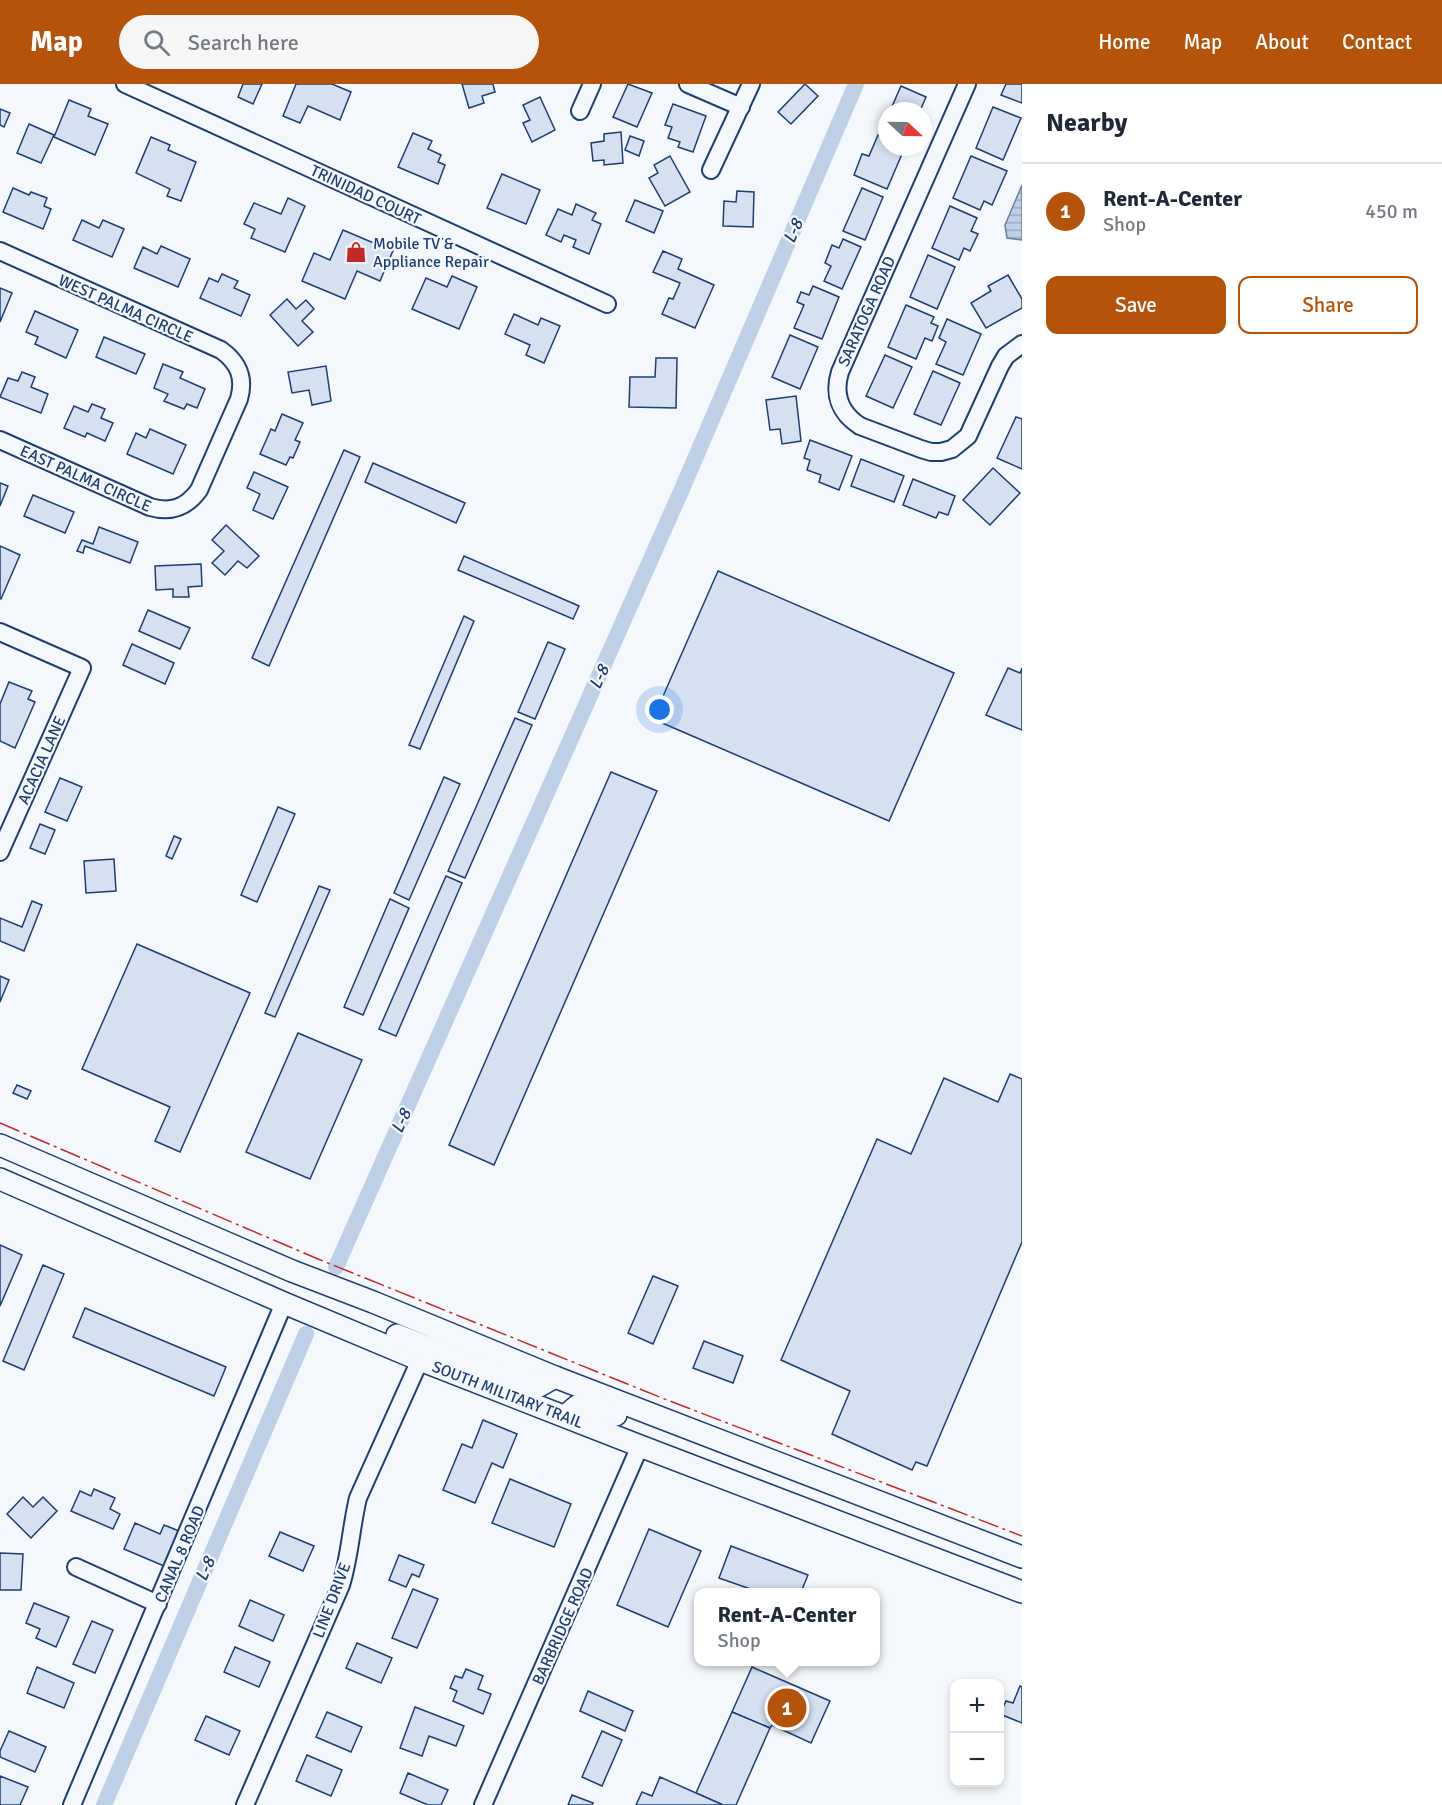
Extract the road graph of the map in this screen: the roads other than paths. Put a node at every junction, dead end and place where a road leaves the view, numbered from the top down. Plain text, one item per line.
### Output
1 (125, 84) edge
2 (592, 84) edge
3 (688, 84) edge
4 (751, 84) edge
5 (966, 84) edge
6 (741, 107) junction
7 (580, 111) dead end
8 (711, 170) dead end
9 (0, 251) edge
10 (607, 304) dead end
11 (1022, 344) edge
12 (0, 440) edge
13 (172, 510) joint
14 (0, 632) edge
15 (0, 852) edge
16 (0, 1145) edge
17 (0, 1161) edge
18 (0, 1179) edge
19 (98, 1188) junction
20 (284, 1303) junction
21 (364, 1336) junction
22 (420, 1360) junction
23 (555, 1377) junction
24 (565, 1416) junction
25 (640, 1446) junction
26 (781, 1464) junction
27 (1022, 1557) edge
28 (76, 1567) dead end
29 (1022, 1592) edge
30 (158, 1604) junction
31 (72, 1805) edge
32 (245, 1805) edge
33 (483, 1805) edge

1 - 10 street, TRINIDAD COURT
2 - 7 street
3 - 6 street
4 - 6 street
5 - 11 street, SARATOGA ROAD
6 - 8 street
9 - 13 street, WEST PALMA CIRCLE
12 - 13 street, EAST PALMA CIRCLE
14 - 15 street, ACACIA LANE
16 - 19 main road, SOUTH MILITARY TRAIL
17 - 19 main road
18 - 20 main road, SOUTH MILITARY TRAIL
19 - 23 main road, SOUTH MILITARY TRAIL
20 - 21 main road, SOUTH MILITARY TRAIL
20 - 30 street, CANAL 8 ROAD
21 - 22 main road, SOUTH MILITARY TRAIL
21 - 23 main road
22 - 24 main road, SOUTH MILITARY TRAIL
22 - 32 street, LINE DRIVE
23 - 26 main road, SOUTH MILITARY TRAIL
24 - 25 main road, SOUTH MILITARY TRAIL
24 - 26 main road
25 - 29 main road, SOUTH MILITARY TRAIL
25 - 33 street, BARBRIDGE ROAD
26 - 27 main road, SOUTH MILITARY TRAIL
28 - 30 street
30 - 31 street, CANAL 8 ROAD

